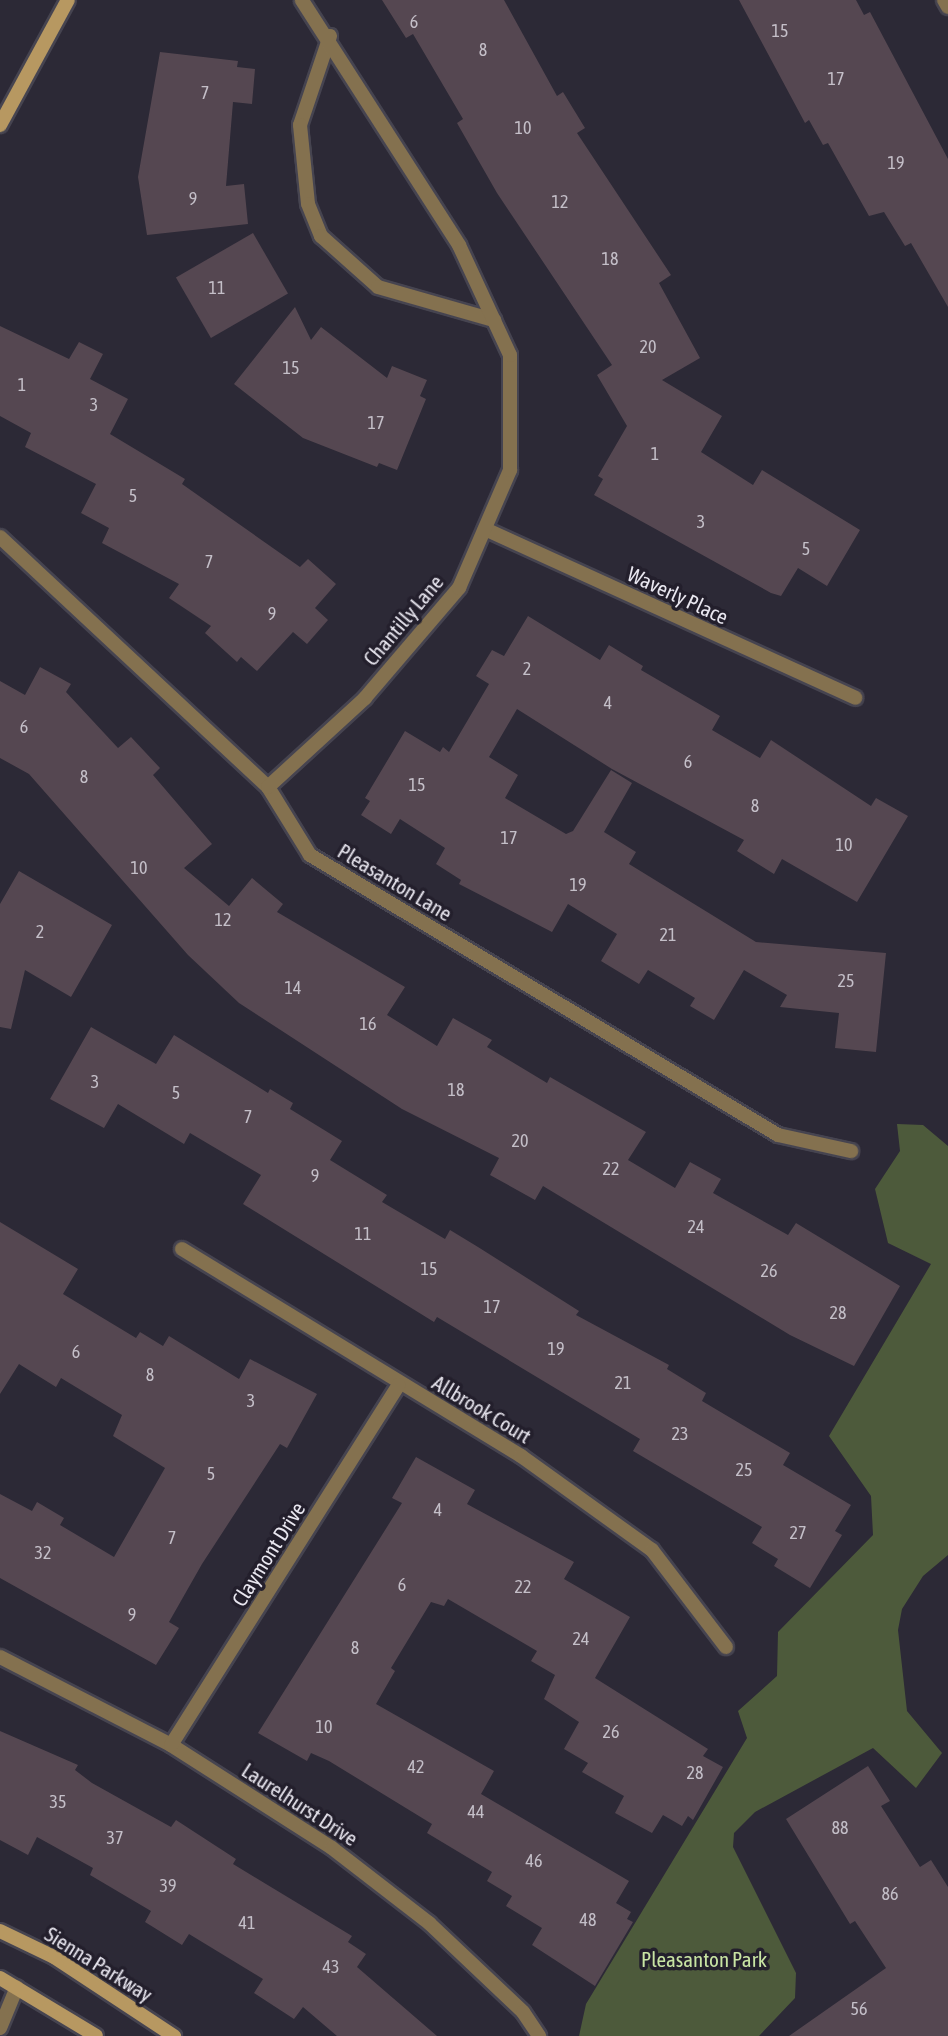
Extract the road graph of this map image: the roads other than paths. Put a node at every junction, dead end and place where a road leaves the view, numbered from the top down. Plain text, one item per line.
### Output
1 (68, 0) edge
2 (302, 0) edge
3 (944, 0) edge
4 (948, 7) edge
5 (330, 36) junction
6 (0, 125) edge
7 (494, 320) junction
8 (485, 529) junction
9 (0, 537) edge
10 (855, 698) dead end
11 (268, 787) junction
12 (851, 1152) dead end
13 (182, 1249) dead end
14 (399, 1385) junction
15 (726, 1647) dead end
16 (0, 1657) edge
17 (171, 1745) junction
18 (0, 1931) edge
19 (0, 1978) edge
20 (17, 1987) junction
21 (0, 2028) edge
22 (96, 2036) edge
23 (174, 2036) edge
24 (539, 2036) edge

1 - 6 main road
2 - 5 street, Chantilly Lane
3 - 4 street
5 - 7 street, Chantilly Lane
5 - 7 street
7 - 8 street, Chantilly Lane
8 - 10 street, Waverly Place
8 - 11 street, Chantilly Lane
9 - 11 street, Pleasanton Lane
11 - 12 street, Pleasanton Lane
13 - 14 street, Allbrook Court
14 - 15 street, Allbrook Court
14 - 17 street, Claymont Drive
16 - 17 street, Laurelhurst Drive
17 - 24 street, Laurelhurst Drive
18 - 23 main road, Sienna Parkway
19 - 20 main road
20 - 21 street
20 - 22 main road

